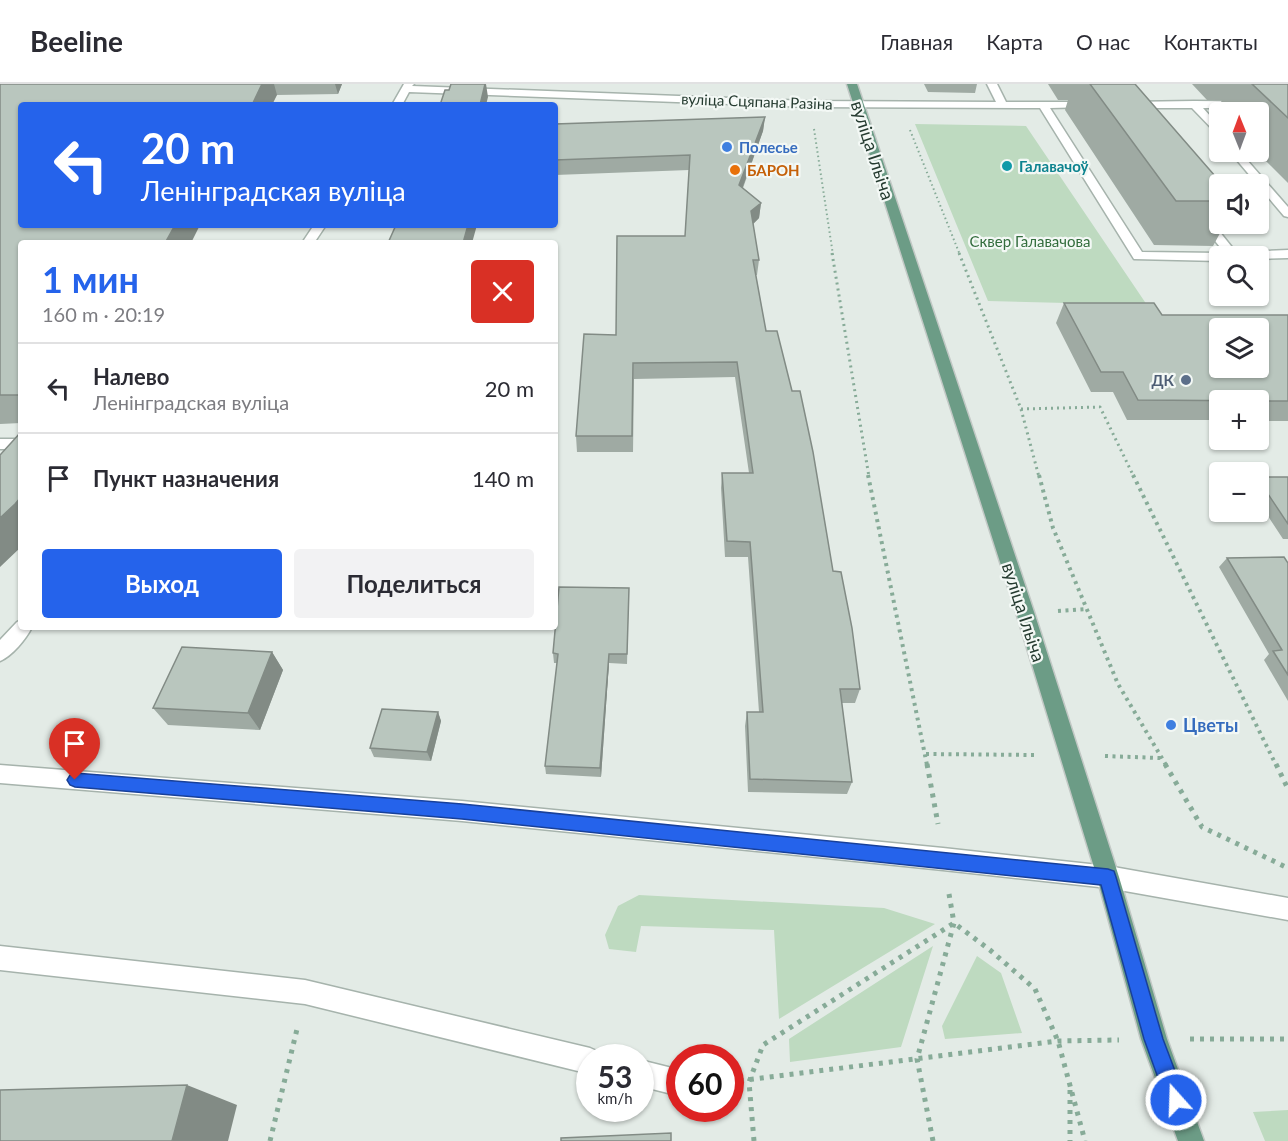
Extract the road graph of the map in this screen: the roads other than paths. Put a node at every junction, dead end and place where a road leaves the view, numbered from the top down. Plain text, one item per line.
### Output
1 (852, 84) edge
2 (992, 84) edge
3 (408, 87) edge
4 (399, 102) edge
5 (859, 104) junction
6 (1194, 104) junction
7 (1002, 105) junction
8 (1043, 105) junction
9 (1288, 105) edge
10 (1209, 121) edge
11 (1243, 162) edge
12 (1198, 212) edge
13 (1288, 214) edge
14 (1225, 246) edge
15 (1288, 254) edge
16 (1269, 255) edge
17 (1209, 257) edge
18 (0, 444) edge
19 (18, 444) edge
20 (20, 630) edge
21 (0, 652) edge
22 (2, 779) edge
23 (1108, 877) junction
24 (1288, 909) edge
25 (0, 958) edge
26 (576, 1058) edge
27 (1191, 1141) edge

1 - 5 main road, вуліца Ільіча
2 - 7 street
3 - 4 street
3 - 5 street, вуліца Сцяпана Разіна
5 - 7 street, вуліца Сцяпана Разіна
5 - 23 main road, вуліца Ільіча
6 - 8 street, вуліца Сцяпана Разіна
6 - 9 street, вуліца Сцяпана Разіна
6 - 10 street
7 - 8 street, вуліца Сцяпана Разіна
8 - 17 street
11 - 13 street
12 - 14 street
15 - 16 street
18 - 19 street
20 - 21 street
22 - 23 street
23 - 24 street
23 - 27 main road, вуліца Ільіча
25 - 26 street

